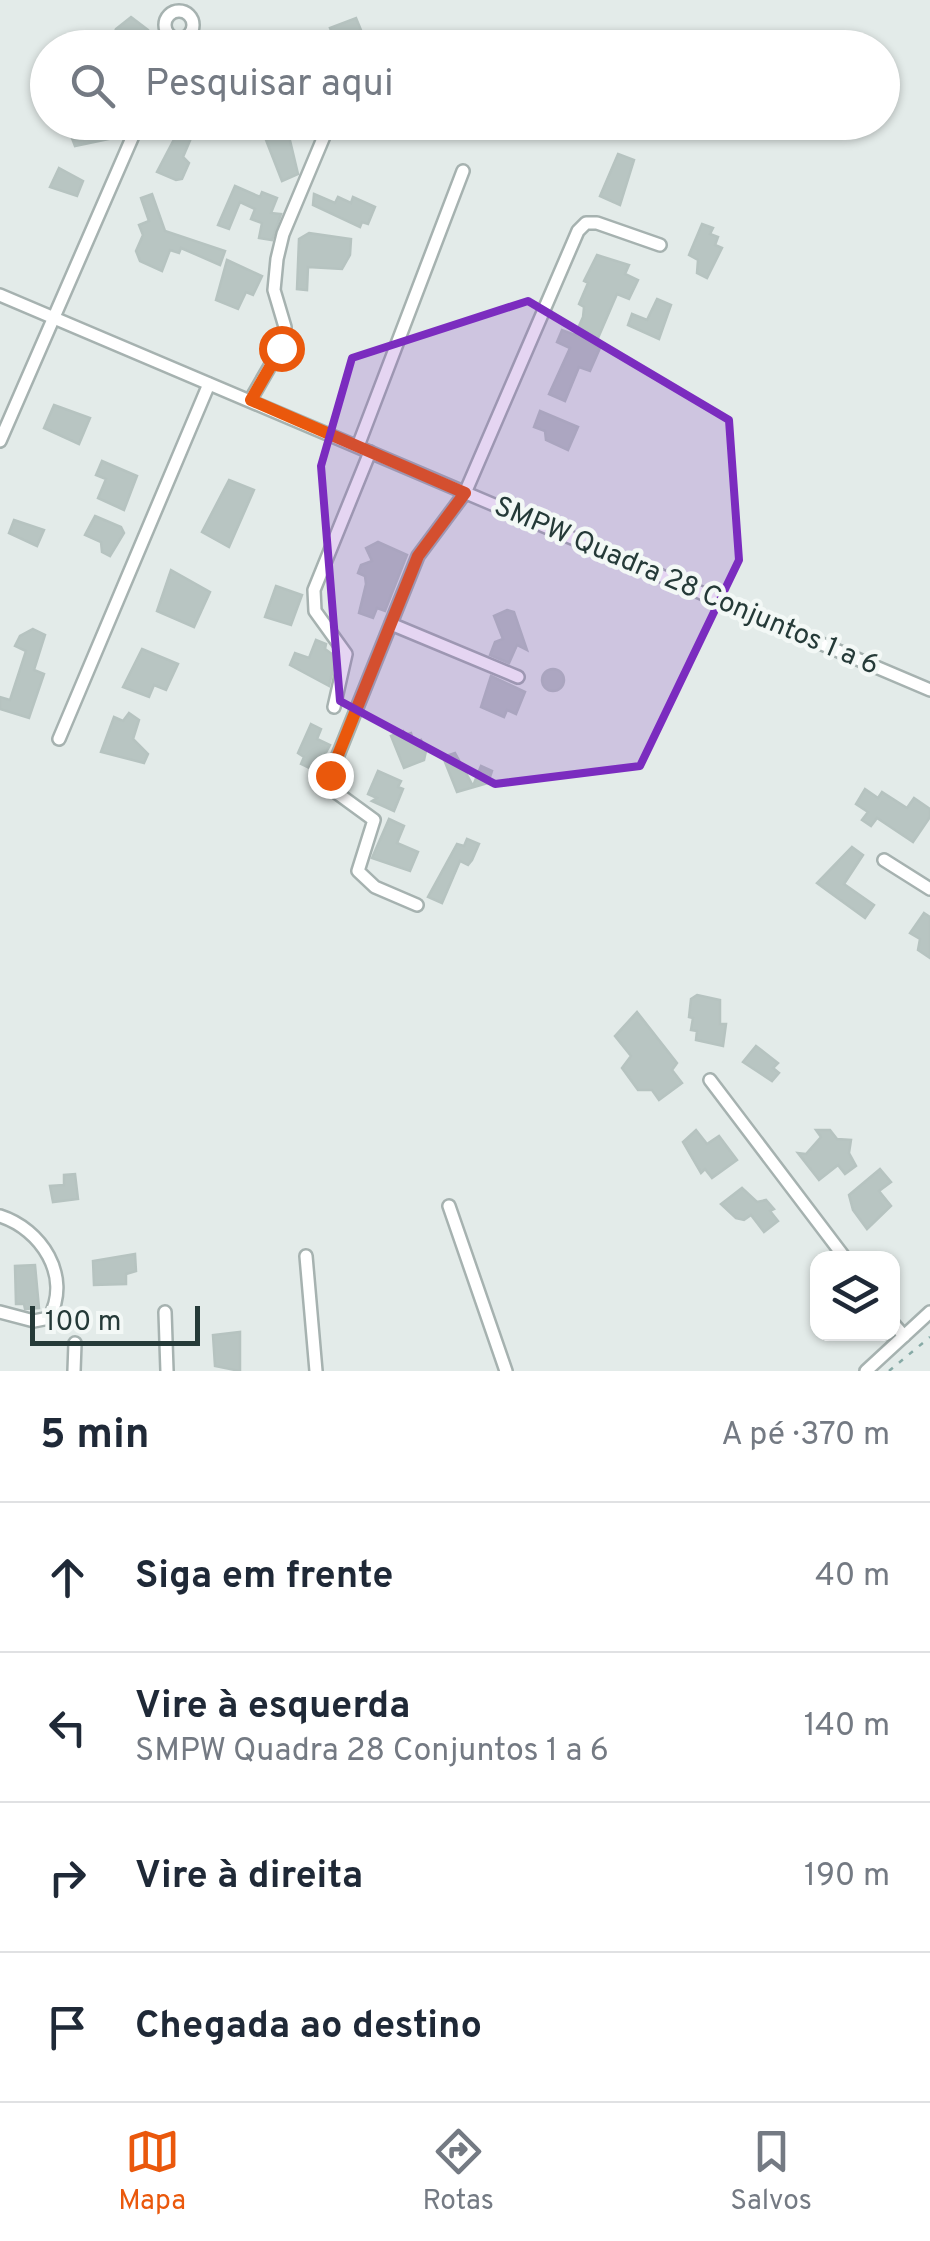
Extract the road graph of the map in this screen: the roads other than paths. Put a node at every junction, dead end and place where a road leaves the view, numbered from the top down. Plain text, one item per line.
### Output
1 (131, 140) edge
2 (322, 140) edge
3 (463, 171) dead end
4 (660, 245) dead end
5 (0, 295) edge
6 (53, 318) junction
7 (210, 384) junction
8 (251, 400) junction
9 (0, 442) edge
10 (358, 446) junction
11 (370, 452) junction
12 (465, 493) junction
13 (391, 624) junction
14 (518, 677) dead end
15 (930, 690) edge
16 (334, 707) dead end
17 (59, 740) dead end
18 (884, 860) dead end
19 (930, 889) edge
20 (418, 905) dead end
21 (710, 1080) dead end
22 (449, 1206) dead end
23 (0, 1216) edge
24 (840, 1251) edge
25 (306, 1256) dead end
26 (0, 1312) edge
27 (165, 1312) dead end
28 (930, 1312) edge
29 (900, 1331) edge
30 (904, 1336) junction
31 (76, 1343) dead end
32 (878, 1358) junction
33 (74, 1371) edge
34 (167, 1371) edge
35 (316, 1371) edge
36 (506, 1371) edge
37 (854, 1371) edge
38 (866, 1371) edge

1 - 6 street
2 - 8 street
3 - 10 street
4 - 12 street
5 - 6 street, SMPW Quadra 28 Conjuntos 1 a 6
6 - 7 street, SMPW Quadra 28 Conjuntos 1 a 6
6 - 9 street
7 - 8 street, SMPW Quadra 28 Conjuntos 1 a 6
7 - 17 street
8 - 10 street, SMPW Quadra 28 Conjuntos 1 a 6
10 - 11 street, SMPW Quadra 28 Conjuntos 1 a 6
11 - 12 street, SMPW Quadra 28 Conjuntos 1 a 6
11 - 16 street
12 - 13 street
12 - 15 street, SMPW Quadra 28 Conjuntos 1 a 6
13 - 14 street
13 - 20 street
18 - 19 street
21 - 24 street
22 - 36 street
23 - 26 street
25 - 35 street
27 - 34 street
28 - 30 street
29 - 30 street
30 - 32 street
31 - 33 street
32 - 37 street
32 - 38 street

